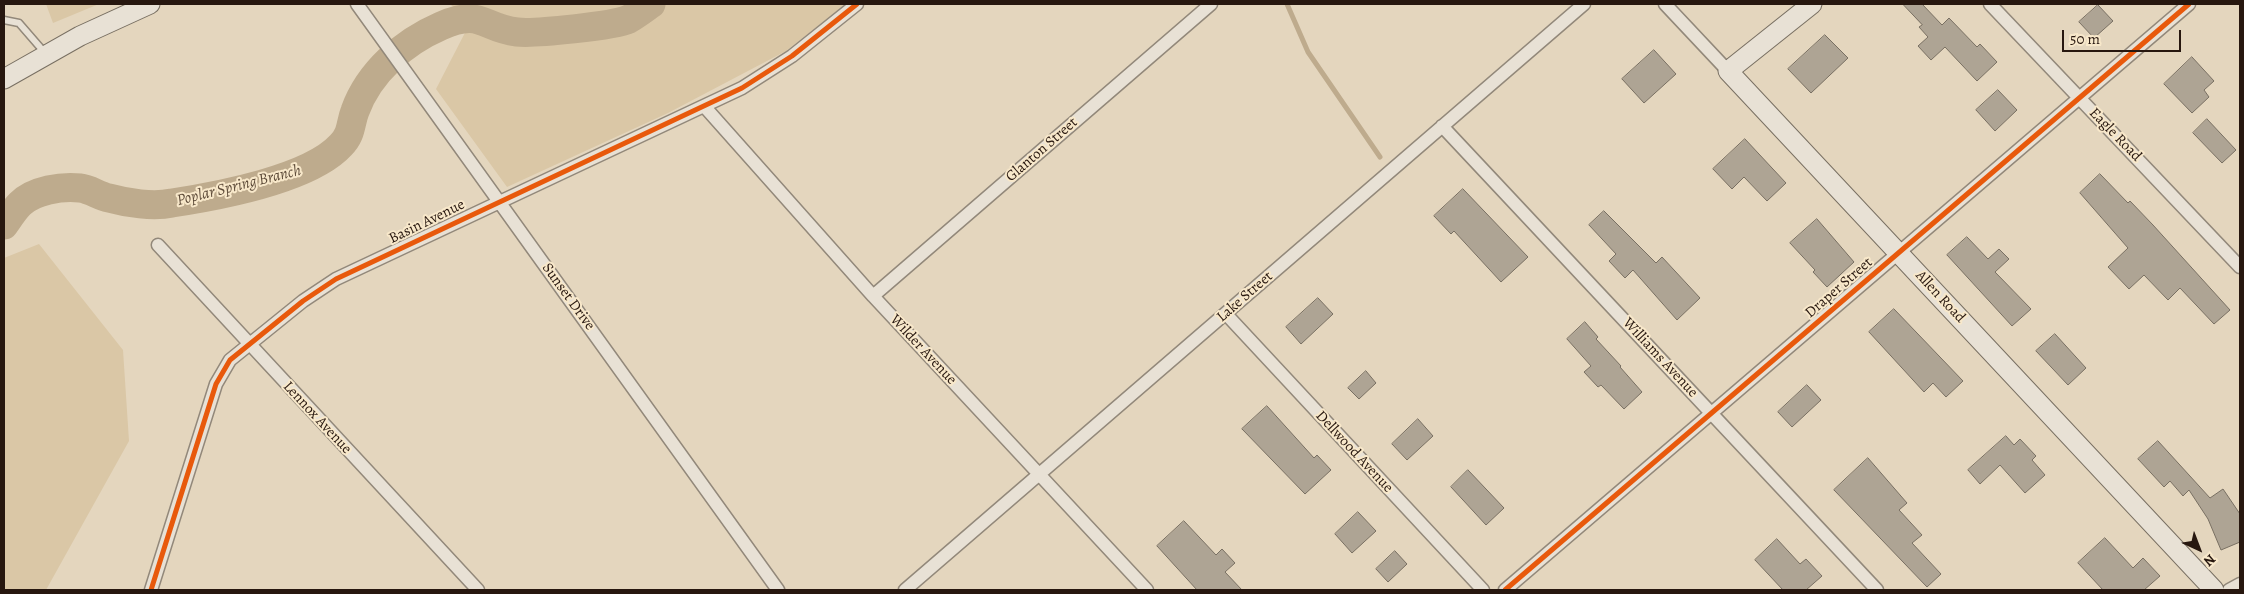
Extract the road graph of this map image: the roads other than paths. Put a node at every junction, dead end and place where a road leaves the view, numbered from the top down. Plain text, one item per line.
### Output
1 (150, 4) edge
2 (358, 4) edge
3 (857, 4) edge
4 (1211, 4) edge
5 (1584, 4) edge
6 (1666, 4) edge
7 (1812, 4) edge
8 (1990, 4) edge
9 (2189, 4) edge
10 (4, 20) edge
11 (46, 54) junction
12 (1728, 71) junction
13 (4, 79) edge
14 (2080, 98) junction
15 (704, 106) junction
16 (1442, 126) junction
17 (500, 201) junction
18 (158, 245) dead end
19 (1899, 253) junction
20 (2240, 266) edge
21 (873, 296) junction
22 (1226, 314) junction
23 (249, 344) junction
24 (1712, 413) junction
25 (1039, 475) junction
26 (2240, 584) edge
27 (152, 590) edge
28 (478, 590) edge
29 (778, 590) edge
30 (905, 590) edge
31 (1147, 590) edge
32 (1483, 590) edge
33 (1505, 590) edge
34 (1877, 590) edge
35 (2214, 590) edge
36 (2229, 590) edge

1 - 11 street
2 - 17 street, Sunset Drive
3 - 15 street, Basin Avenue
4 - 21 street, Glanton Street
5 - 16 street, Lake Street
6 - 12 street, Allen Road
7 - 12 street
8 - 14 street, Eagle Road
9 - 14 street, Draper Street
10 - 11 lane
11 - 13 street
12 - 19 street, Allen Road
14 - 19 street, Draper Street
14 - 20 street, Eagle Road
15 - 17 street, Basin Avenue
15 - 21 street, Wilder Avenue
16 - 22 street, Lake Street
16 - 24 street, Williams Avenue
17 - 23 street, Basin Avenue
17 - 29 street, Sunset Drive
18 - 23 street, Lennox Avenue
19 - 24 street, Draper Street
19 - 35 street, Allen Road
21 - 25 street, Wilder Avenue
22 - 25 street, Lake Street
22 - 32 street, Dellwood Avenue
23 - 27 street, Basin Avenue
23 - 28 street, Lennox Avenue
24 - 33 street, Draper Street
24 - 34 street, Williams Avenue
25 - 30 street, Lake Street
25 - 31 street, Wilder Avenue
26 - 36 street

